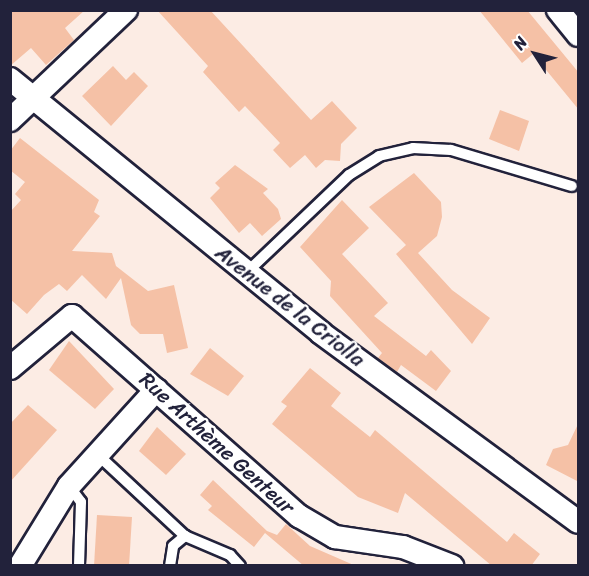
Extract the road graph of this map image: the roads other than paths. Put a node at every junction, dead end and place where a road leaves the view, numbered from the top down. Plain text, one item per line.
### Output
1 (126, 10) edge
2 (558, 10) edge
3 (579, 35) edge
4 (10, 79) edge
5 (32, 99) junction
6 (10, 120) edge
7 (572, 186) dead end
8 (246, 273) junction
9 (10, 368) edge
10 (156, 390) junction
11 (98, 455) junction
12 (69, 486) junction
13 (579, 522) edge
14 (185, 536) junction
15 (20, 566) edge
16 (79, 566) edge
17 (170, 566) edge
18 (240, 566) edge
19 (452, 566) edge

1 - 5 street
2 - 3 street
4 - 5 street, Avenue de la Criolla
5 - 6 street
5 - 8 street, Avenue de la Criolla
7 - 8 lane
8 - 13 street, Avenue de la Criolla
9 - 10 street, Rue Arthème Genteur
10 - 11 street
10 - 19 street, Rue Arthème Genteur
11 - 12 street
11 - 14 lane
12 - 15 street
12 - 16 lane
14 - 17 lane
14 - 18 lane

